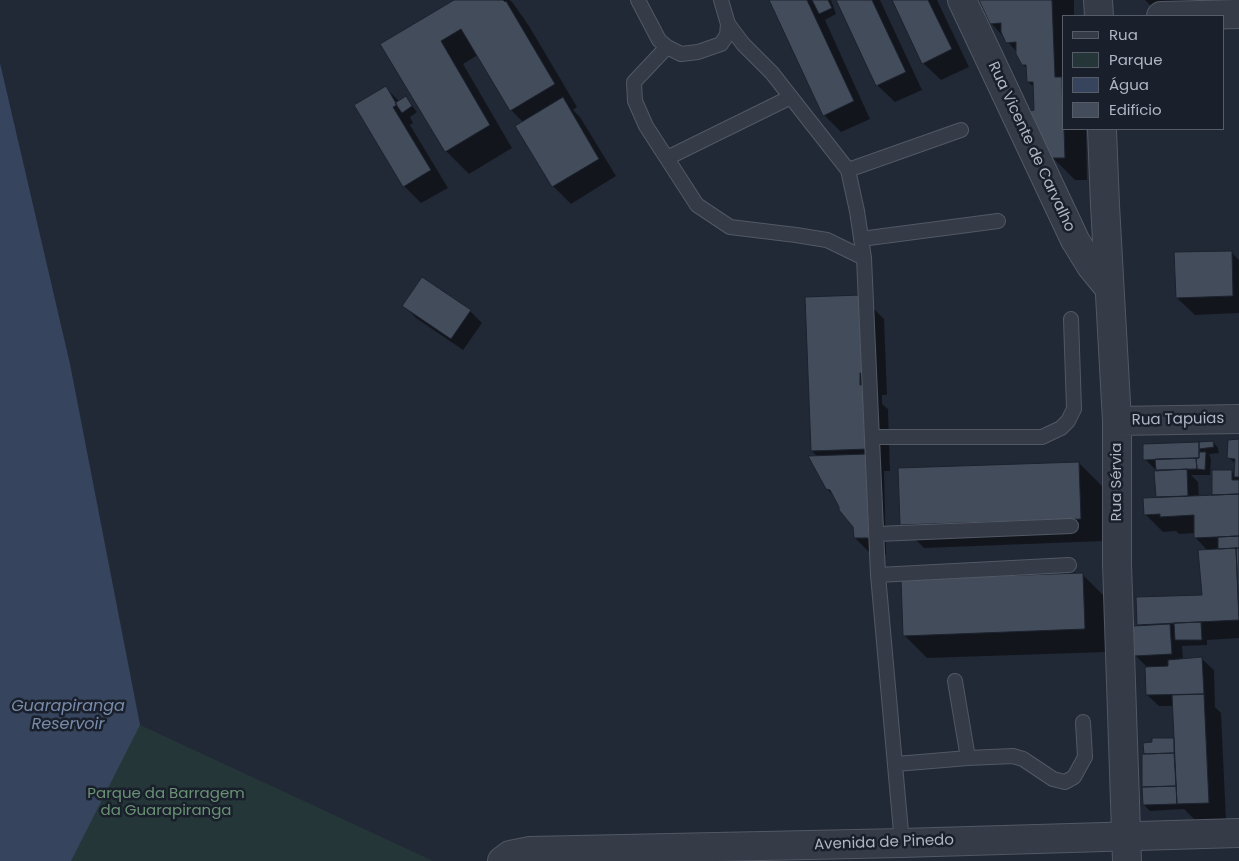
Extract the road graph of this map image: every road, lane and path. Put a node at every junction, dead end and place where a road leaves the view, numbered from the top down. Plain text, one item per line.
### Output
1 (638, 0) edge
2 (721, 0) edge
3 (962, 0) edge
4 (1098, 0) edge
5 (1239, 14) edge
6 (1099, 15) edge
7 (1200, 15) edge
8 (728, 24) junction
9 (667, 47) junction
10 (791, 97) junction
11 (961, 130) dead end
12 (1102, 130) edge
13 (666, 158) junction
14 (848, 170) junction
15 (998, 222) dead end
16 (861, 239) junction
17 (864, 258) junction
18 (1109, 288) junction
19 (1071, 319) dead end
20 (1239, 418) edge
21 (1117, 421) junction
22 (873, 437) junction
23 (1071, 526) dead end
24 (877, 534) junction
25 (1068, 565) dead end
26 (878, 575) junction
27 (955, 682) dead end
28 (1082, 722) dead end
29 (968, 758) junction
30 (896, 764) junction
31 (1239, 833) edge
32 (902, 843) junction
33 (1127, 848) edge
34 (502, 861) edge

1 - 9 lane
2 - 8 lane
3 - 18 street, Rua Vicente de Carvalho
4 - 6 street
5 - 7 street
8 - 9 lane
8 - 10 lane
9 - 13 lane
10 - 13 lane
10 - 14 lane
11 - 14 lane
12 - 18 street, Rua Sérvia
13 - 17 lane
14 - 16 lane
15 - 16 lane
16 - 17 lane
17 - 22 lane
18 - 21 street, Rua Sérvia
19 - 22 lane
20 - 21 street, Rua Tapuias
21 - 33 street, Rua Sérvia
22 - 24 lane
23 - 24 lane
24 - 26 lane
25 - 26 lane
26 - 30 lane
27 - 29 lane
28 - 29 lane
29 - 30 lane
30 - 32 lane
31 - 33 street, Avenida de Pinedo
32 - 33 street, Avenida de Pinedo
32 - 34 street, Avenida de Pinedo

